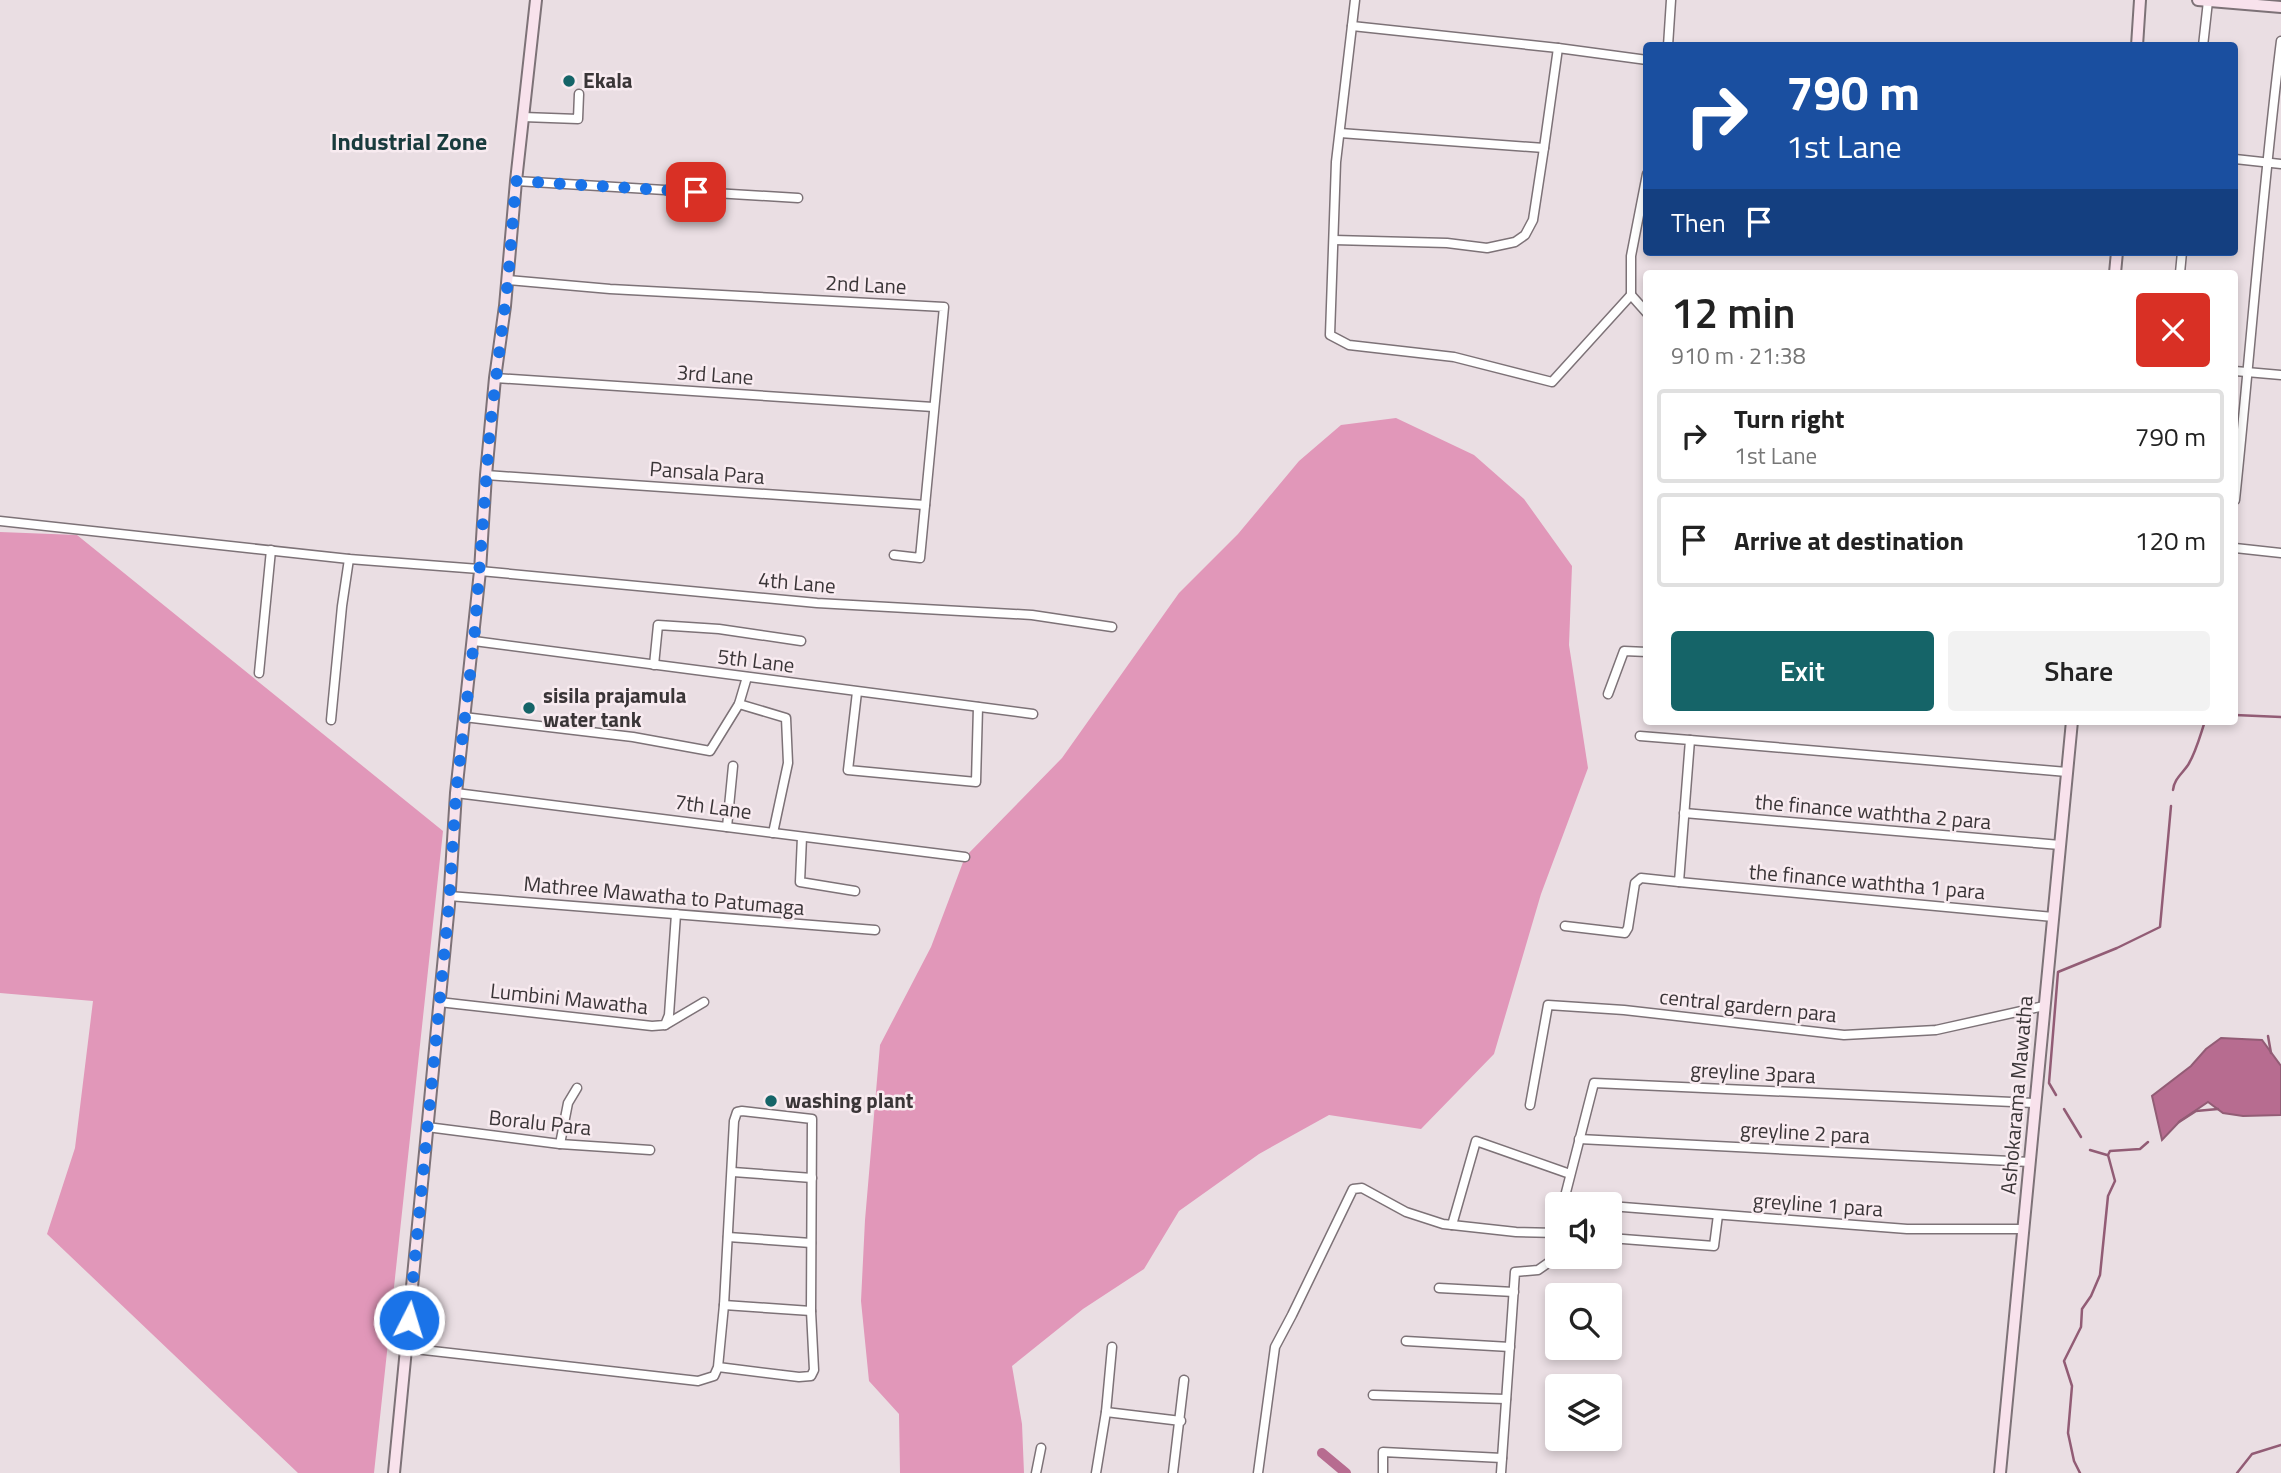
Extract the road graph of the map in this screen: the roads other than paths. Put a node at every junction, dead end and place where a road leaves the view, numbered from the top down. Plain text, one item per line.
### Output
1 (536, 0) edge
2 (1355, 0) edge
3 (1671, 0) edge
4 (2140, 0) edge
5 (2198, 0) edge
6 (2208, 1) edge
7 (2281, 7) edge
8 (1352, 26) junction
9 (2281, 41) edge
10 (1668, 42) edge
11 (2137, 42) edge
12 (2203, 42) edge
13 (1558, 48) junction
14 (1643, 59) edge
15 (579, 94) dead end
16 (523, 117) junction
17 (1340, 133) junction
18 (1544, 148) junction
19 (2238, 159) edge
20 (2266, 162) junction
21 (2281, 164) edge
22 (516, 181) junction
23 (1643, 196) edge
24 (798, 198) dead end
25 (1334, 240) junction
26 (508, 280) junction
27 (1631, 295) junction
28 (1643, 308) edge
29 (2238, 371) edge
30 (2249, 372) junction
31 (2281, 375) edge
32 (495, 377) junction
33 (933, 407) junction
34 (2238, 473) edge
35 (486, 475) junction
36 (925, 505) junction
37 (0, 521) edge
38 (2238, 548) edge
39 (271, 550) junction
40 (2281, 553) edge
41 (894, 555) dead end
42 (349, 559) junction
43 (480, 570) junction
44 (1112, 626) dead end
45 (474, 641) junction
46 (801, 642) dead end
47 (1643, 652) edge
48 (654, 665) junction
49 (259, 673) dead end
50 (747, 677) junction
51 (857, 692) junction
52 (1608, 694) dead end
53 (739, 704) junction
54 (978, 707) junction
55 (1033, 714) dead end
56 (464, 717) junction
57 (331, 720) dead end
58 (2071, 725) edge
59 (1640, 736) dead end
60 (1690, 740) junction
61 (733, 766) dead end
62 (2067, 772) junction
63 (456, 793) junction
64 (1684, 813) junction
65 (727, 827) junction
66 (773, 833) junction
67 (802, 837) junction
68 (2060, 845) junction
69 (965, 857) dead end
70 (1679, 882) junction
71 (855, 891) dead end
72 (449, 896) junction
73 (676, 915) junction
74 (2053, 918) junction
75 (1565, 926) dead end
76 (875, 930) dead end
77 (439, 1002) junction
78 (704, 1002) dead end
79 (2044, 1006) junction
80 (665, 1025) junction
81 (577, 1088) dead end
82 (2036, 1103) junction
83 (1530, 1105) dead end
84 (427, 1127) junction
85 (1579, 1139) junction
86 (560, 1144) junction
87 (650, 1150) dead end
88 (2030, 1162) junction
89 (733, 1171) junction
90 (1570, 1174) junction
91 (812, 1178) junction
92 (1566, 1192) edge
93 (1622, 1207) edge
94 (1718, 1215) junction
95 (1452, 1225) junction
96 (2024, 1229) junction
97 (1545, 1233) edge
98 (728, 1237) junction
99 (1622, 1239) edge
100 (811, 1243) junction
101 (1545, 1264) edge
102 (1439, 1288) dead end
103 (1514, 1292) junction
104 (724, 1305) junction
105 (811, 1311) junction
106 (1406, 1341) dead end
107 (1112, 1347) dead end
108 (1510, 1347) junction
109 (406, 1348) junction
110 (718, 1367) junction
111 (1184, 1380) dead end
112 (1373, 1395) dead end
113 (1506, 1399) junction
114 (1105, 1412) junction
115 (1181, 1421) junction
116 (1041, 1448) dead end
117 (1502, 1458) junction
118 (394, 1473) edge
119 (1036, 1473) edge
120 (1096, 1473) edge
121 (1173, 1473) edge
122 (1258, 1473) edge
123 (1382, 1473) edge
124 (1501, 1473) edge
125 (2000, 1473) edge

1 - 16 street
2 - 8 street
3 - 10 street
4 - 11 street
5 - 6 street
6 - 7 street
6 - 12 street
8 - 13 street
8 - 17 street
9 - 20 street
13 - 14 street
13 - 18 street
15 - 16 street
16 - 22 street
17 - 18 street
17 - 25 street
18 - 25 street
19 - 20 street
20 - 21 street
20 - 30 street
22 - 24 street
22 - 26 street
23 - 27 street
25 - 27 street
26 - 32 street
26 - 33 street, 2nd Lane
27 - 28 street
29 - 30 street
30 - 31 street
30 - 34 street
32 - 33 street, 3rd Lane
32 - 35 street
33 - 36 street, 2nd Lane
35 - 36 street, Pansala Para
35 - 43 street
36 - 41 street, 2nd Lane
37 - 39 street, 4th Lane
38 - 40 street
39 - 42 street, 4th Lane
39 - 49 street
42 - 43 street, 4th Lane
42 - 57 street
43 - 44 street, 4th Lane
43 - 45 street
45 - 48 street, 5th Lane
45 - 56 street
46 - 48 street
47 - 52 street
48 - 50 street, 5th Lane
50 - 51 street, 5th Lane
50 - 53 street
51 - 54 street, 5th Lane
51 - 54 street
53 - 56 street
53 - 66 street
54 - 55 street, 5th Lane
56 - 63 street
58 - 62 street, Ashokarama Mawatha
59 - 60 street
60 - 62 street
60 - 64 street
61 - 65 street
62 - 68 street, Ashokarama Mawatha
63 - 65 street, 7th Lane
63 - 72 street
64 - 68 street, the finance waththa 2 para
64 - 70 street
65 - 66 street, 7th Lane
66 - 67 street, 7th Lane
67 - 69 street, 7th Lane
67 - 71 street
68 - 74 street, Ashokarama Mawatha
70 - 74 street, the finance waththa 1 para
70 - 75 street, the finance waththa 1 para
72 - 73 street, Mathree Mawatha to Patumaga
72 - 77 street
73 - 76 street, Mathree Mawatha to Patumaga
73 - 80 street, Lumbini Mawatha
74 - 79 street, Ashokarama Mawatha
77 - 80 street, Lumbini Mawatha
77 - 84 street
78 - 80 street
79 - 82 street, Ashokarama Mawatha
79 - 83 street, central gardern para
81 - 86 street
82 - 85 street, greyline 3para
82 - 88 street, Ashokarama Mawatha
84 - 86 street, Boralu Para
84 - 109 street
85 - 88 street, greyline 2 para
85 - 90 street, greyline 3para
86 - 87 street, Boralu Para
88 - 96 street, Ashokarama Mawatha
89 - 91 street
89 - 91 street
89 - 98 street
90 - 92 street, greyline 3para
90 - 95 street
91 - 100 street
93 - 94 street, greyline 1 para
94 - 96 street, greyline 1 para
94 - 99 street
95 - 97 street
95 - 122 street
96 - 125 street, Ashokarama Mawatha
98 - 100 street
98 - 104 street
100 - 105 street
101 - 103 street
102 - 103 street
103 - 108 street
104 - 105 street
104 - 110 street
105 - 110 street
106 - 108 street
107 - 114 street
108 - 113 street
109 - 110 street
109 - 118 street
111 - 115 street
112 - 113 street
113 - 117 street
114 - 115 street
114 - 120 street
115 - 121 street
116 - 119 street
117 - 123 street
117 - 124 street

